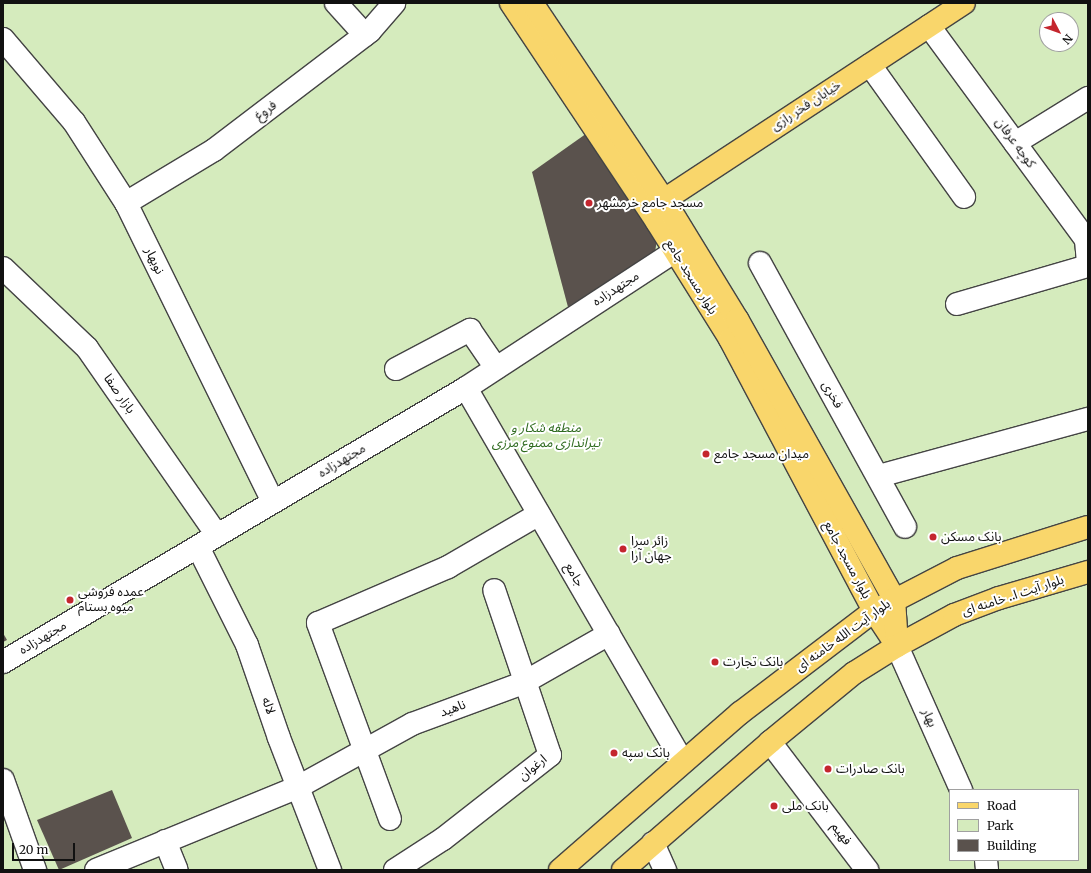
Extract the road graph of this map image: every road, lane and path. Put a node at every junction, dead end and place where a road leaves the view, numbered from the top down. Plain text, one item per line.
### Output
1 (336, 3) edge
2 (394, 3) edge
3 (511, 3) edge
4 (532, 3) edge
5 (964, 3) edge
6 (929, 26) junction
7 (365, 35) junction
8 (3, 39) edge
9 (870, 65) junction
10 (1088, 98) edge
11 (1015, 143) junction
12 (964, 197) dead end
13 (126, 203) junction
14 (657, 205) junction
15 (1087, 239) edge
16 (675, 251) junction
17 (760, 263) dead end
18 (1088, 265) edge
19 (3, 268) edge
20 (957, 304) dead end
21 (496, 368) junction
22 (396, 369) dead end
23 (466, 388) junction
24 (1088, 419) edge
25 (879, 476) junction
26 (273, 502) junction
27 (539, 514) junction
28 (905, 527) dead end
29 (1088, 527) edge
30 (217, 535) junction
31 (198, 547) junction
32 (1088, 572) edge
33 (494, 590) dead end
34 (894, 599) junction
35 (874, 611) junction
36 (609, 634) junction
37 (897, 646) junction
38 (3, 662) edge
39 (526, 681) junction
40 (770, 742) junction
41 (366, 749) junction
42 (683, 762) junction
43 (3, 780) edge
44 (298, 787) junction
45 (961, 789) edge
46 (390, 819) dead end
47 (10, 825) edge
48 (165, 841) junction
49 (653, 843) junction
50 (579, 852) junction
51 (35, 870) edge
52 (96, 870) edge
53 (177, 870) edge
54 (330, 870) edge
55 (395, 870) edge
56 (552, 870) edge
57 (560, 870) edge
58 (623, 870) edge
59 (665, 870) edge
60 (867, 870) edge

1 - 7 street
2 - 7 street, فروغ
3 - 14 main road, بلوار مسجد جامع
4 - 14 main road, بلوار مسجد جامع
5 - 6 main road, خیابان فخر رازی
6 - 9 main road, خیابان فخر رازی
6 - 11 street, کوچه عرفان
7 - 13 street, فروغ
8 - 13 street, نوبهار
9 - 12 street
9 - 14 main road, خیابان فخر رازی
10 - 11 street
11 - 15 street, کوچه عرفان
13 - 26 street, نوبهار
14 - 16 main road, بلوار مسجد جامع
14 - 34 main road, بلوار مسجد جامع
15 - 18 street, کوچه عرفان
16 - 21 street, مجتهدزاده
16 - 35 main road, بلوار مسجد جامع
17 - 25 street, فخری
18 - 20 street
19 - 30 street, بازار صفا
21 - 22 street
21 - 23 street, مجتهدزاده
23 - 26 street, مجتهدزاده
23 - 27 street, جامع
24 - 25 street
25 - 28 street, فخری
26 - 30 street, مجتهدزاده
27 - 36 street, جامع
27 - 41 street
29 - 34 main road, بلوار آیت الله خامنه ای
30 - 31 street, مجتهدزاده
31 - 38 street, مجتهدزاده
31 - 44 street, لاله
32 - 37 main road, بلوار آیت ا.. خامنه ای
33 - 39 street, ارغوان
34 - 35 main road, بلوار آیت الله خامنه ای
34 - 37 main road, بلوار مسجد جامع
35 - 37 main road, بلوار مسجد جامع
35 - 42 main road, بلوار آیت الله خامنه ای
36 - 39 street, ناهید
36 - 42 street, جامع
37 - 40 main road
37 - 45 street, بهار
39 - 41 street, ناهید
39 - 55 street, ارغوان
40 - 49 main road
40 - 60 street, فهیم
41 - 44 street, ناهید
41 - 46 street
42 - 50 main road, بلوار آیت الله خامنه ای
43 - 47 street
44 - 48 street, ناهید
44 - 54 street, لاله
47 - 51 street
48 - 52 street, ناهید
48 - 53 street
49 - 58 main road
49 - 59 street
50 - 56 street
50 - 57 main road, بلوار آیت الله خامنه ای

